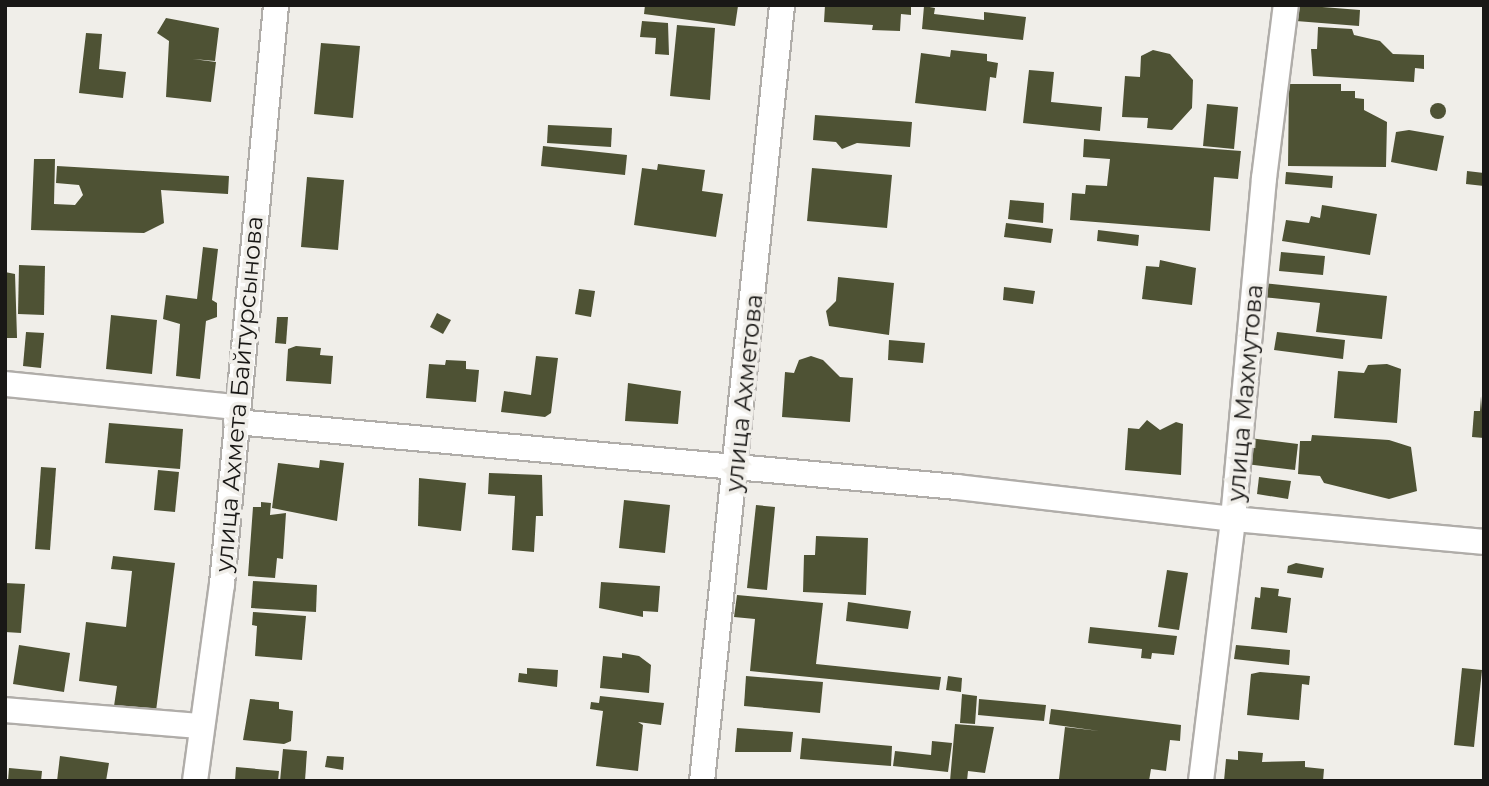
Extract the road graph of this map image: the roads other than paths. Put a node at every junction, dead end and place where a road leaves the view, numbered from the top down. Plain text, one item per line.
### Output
1 (276, 5) edge
2 (782, 5) edge
3 (1286, 5) edge
4 (5, 384) edge
5 (236, 414) junction
6 (736, 468) junction
7 (1233, 519) junction
8 (1484, 542) edge
9 (5, 709) edge
10 (199, 726) junction
11 (195, 781) edge
12 (702, 781) edge
13 (1201, 781) edge

1 - 5 street, улица Ахмета Байтурсынова
2 - 6 street, улица Ахметова
3 - 7 street, улица Махмутова
4 - 5 street
5 - 6 street
5 - 10 street, улица Ахмета Байтурсынова
6 - 7 street
6 - 12 street, улица Ахметова
7 - 8 street
7 - 13 street, улица Махмутова
9 - 10 street
10 - 11 street, улица Ахмета Байтурсынова

